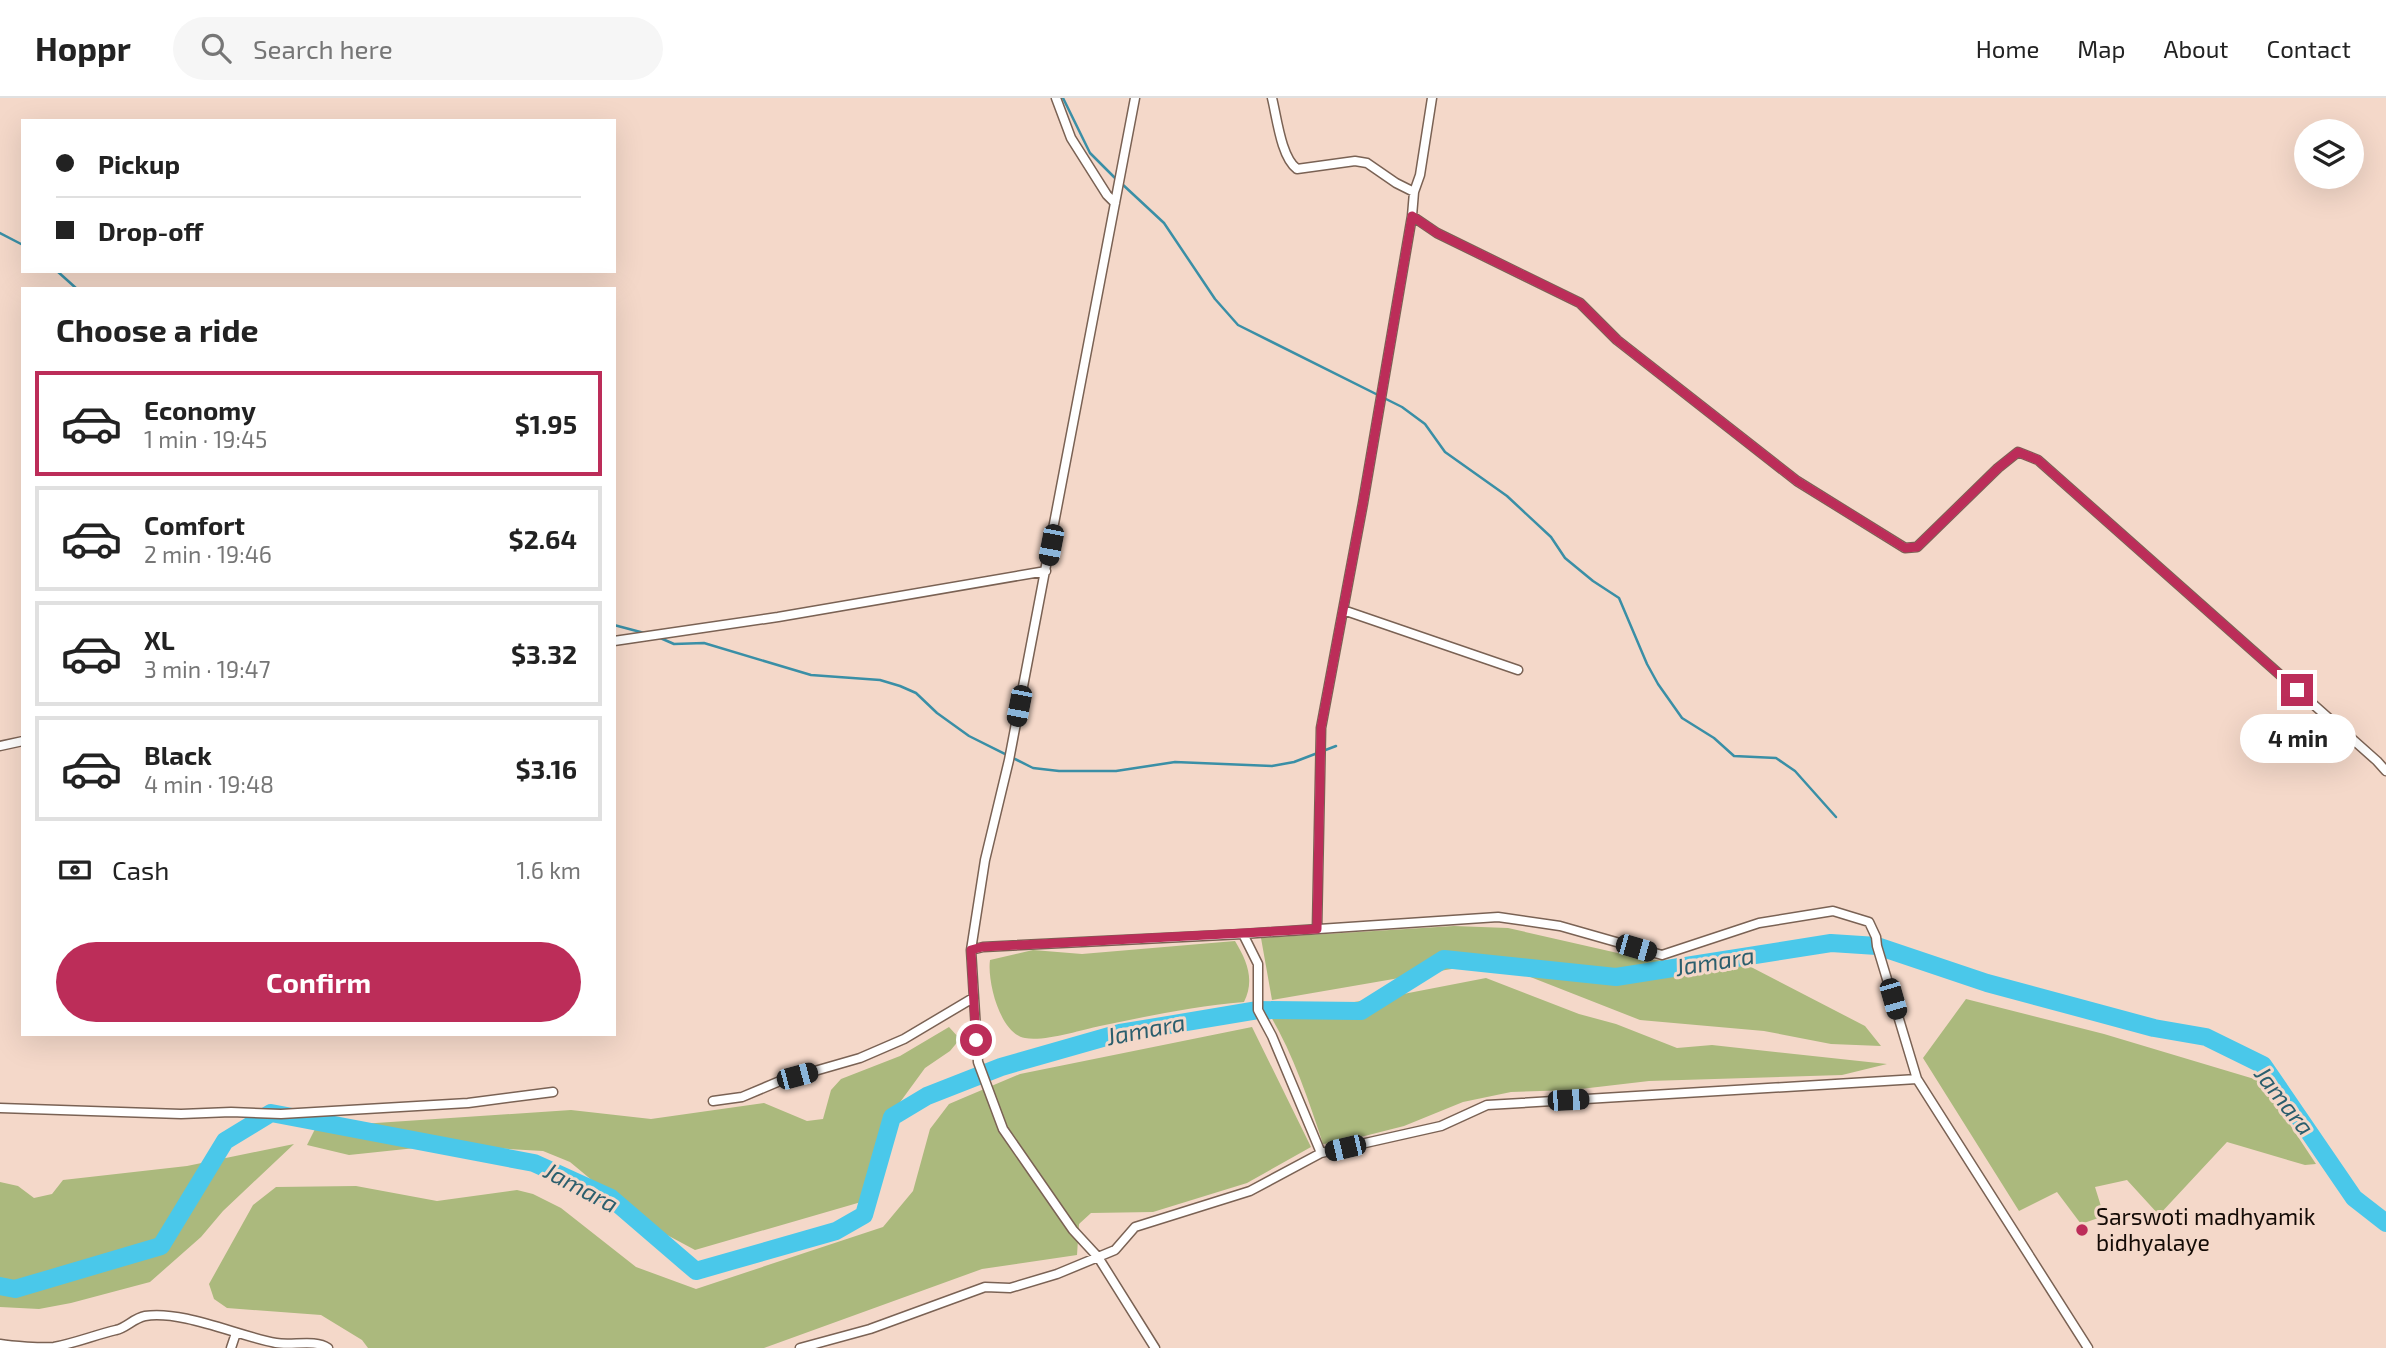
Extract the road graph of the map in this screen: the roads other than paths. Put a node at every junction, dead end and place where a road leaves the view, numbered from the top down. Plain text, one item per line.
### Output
1 (1056, 98) edge
2 (1135, 98) edge
3 (1272, 98) edge
4 (1432, 98) edge
5 (1414, 192) junction
6 (1115, 203) junction
7 (1412, 216) junction
8 (1045, 571) junction
9 (1343, 610) junction
10 (616, 641) edge
11 (1518, 670) dead end
12 (21, 741) edge
13 (0, 746) edge
14 (2386, 771) edge
15 (1317, 929) junction
16 (1243, 934) junction
17 (971, 950) junction
18 (973, 998) junction
19 (1917, 1079) junction
20 (553, 1092) dead end
21 (713, 1101) dead end
22 (0, 1108) edge
23 (1321, 1153) junction
24 (1098, 1257) junction
25 (236, 1333) junction
26 (0, 1344) edge
27 (231, 1348) edge
28 (328, 1348) edge
29 (800, 1348) edge
30 (1155, 1348) edge
31 (2088, 1348) edge

1 - 6 street
2 - 6 street
3 - 5 street
4 - 5 street
5 - 7 street
6 - 8 street
7 - 9 street
7 - 14 street
8 - 10 street
8 - 17 street
9 - 11 street
9 - 15 street
12 - 13 street
15 - 16 street
15 - 19 street
16 - 17 street
16 - 23 street
17 - 18 street
18 - 21 street
18 - 24 street
19 - 23 street
19 - 31 street
20 - 22 street
23 - 24 street
24 - 29 street
24 - 30 street
25 - 26 street
25 - 27 street
25 - 28 street

